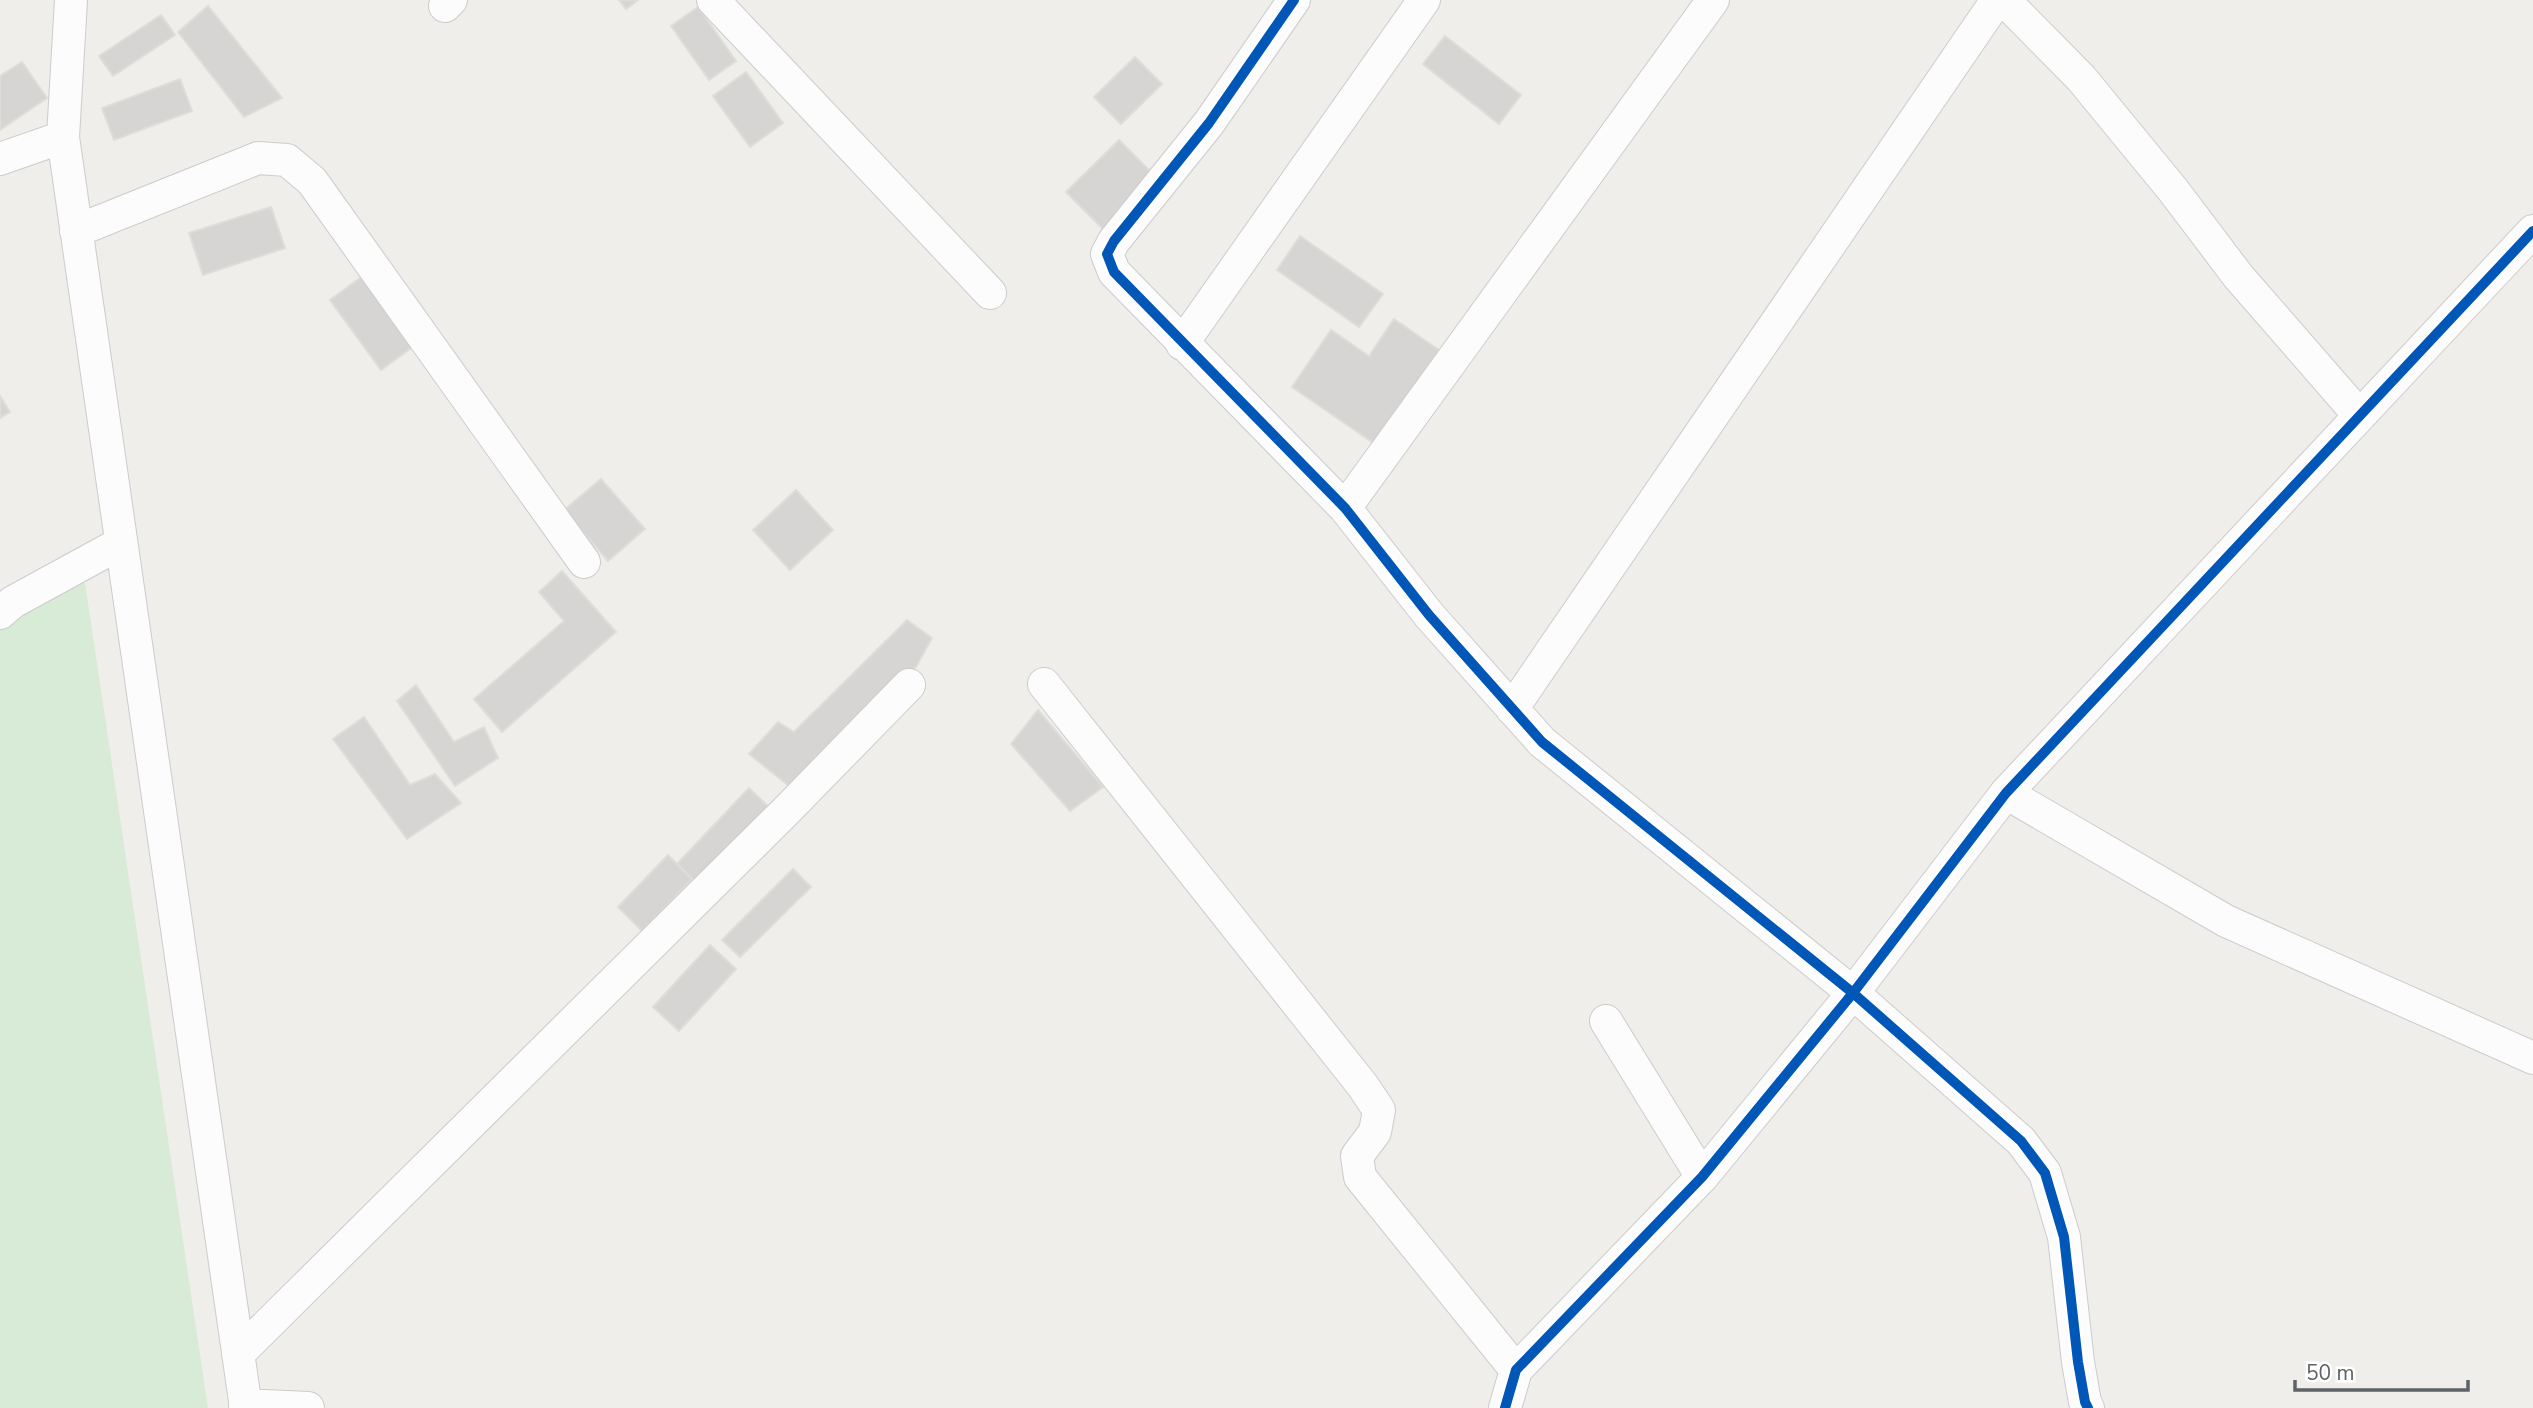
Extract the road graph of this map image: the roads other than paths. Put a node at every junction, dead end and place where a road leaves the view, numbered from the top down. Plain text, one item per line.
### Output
1 (71, 0) edge
2 (713, 0) edge
3 (1294, 0) edge
4 (1424, 0) edge
5 (1713, 0) edge
6 (1997, 0) edge
7 (2004, 0) edge
8 (63, 137) junction
9 (0, 159) edge
10 (76, 231) junction
11 (2533, 231) edge
12 (989, 293) dead end
13 (1182, 344) junction
14 (2359, 415) junction
15 (1345, 508) junction
16 (121, 543) junction
17 (584, 562) dead end
18 (0, 613) edge
19 (1044, 684) dead end
20 (909, 685) dead end
21 (1512, 709) junction
22 (2006, 793) junction
23 (1853, 993) junction
24 (1606, 1021) dead end
25 (2533, 1058) edge
26 (1702, 1177) junction
27 (238, 1354) junction
28 (1516, 1370) junction
29 (245, 1407) edge
30 (308, 1408) edge
31 (1505, 1408) edge
32 (2088, 1408) edge

1 - 8 street
2 - 12 street
3 - 13 street
4 - 13 street
5 - 15 street
6 - 21 street
7 - 14 street
8 - 9 street
8 - 10 street
10 - 16 street
10 - 17 street
11 - 14 street
13 - 15 street
14 - 22 street
15 - 21 street
16 - 18 street
16 - 27 street
19 - 28 street
20 - 27 street
21 - 23 street
22 - 23 street
22 - 25 street
23 - 26 street
23 - 32 street
24 - 26 street
26 - 28 street
27 - 29 street
28 - 31 street
29 - 30 street

